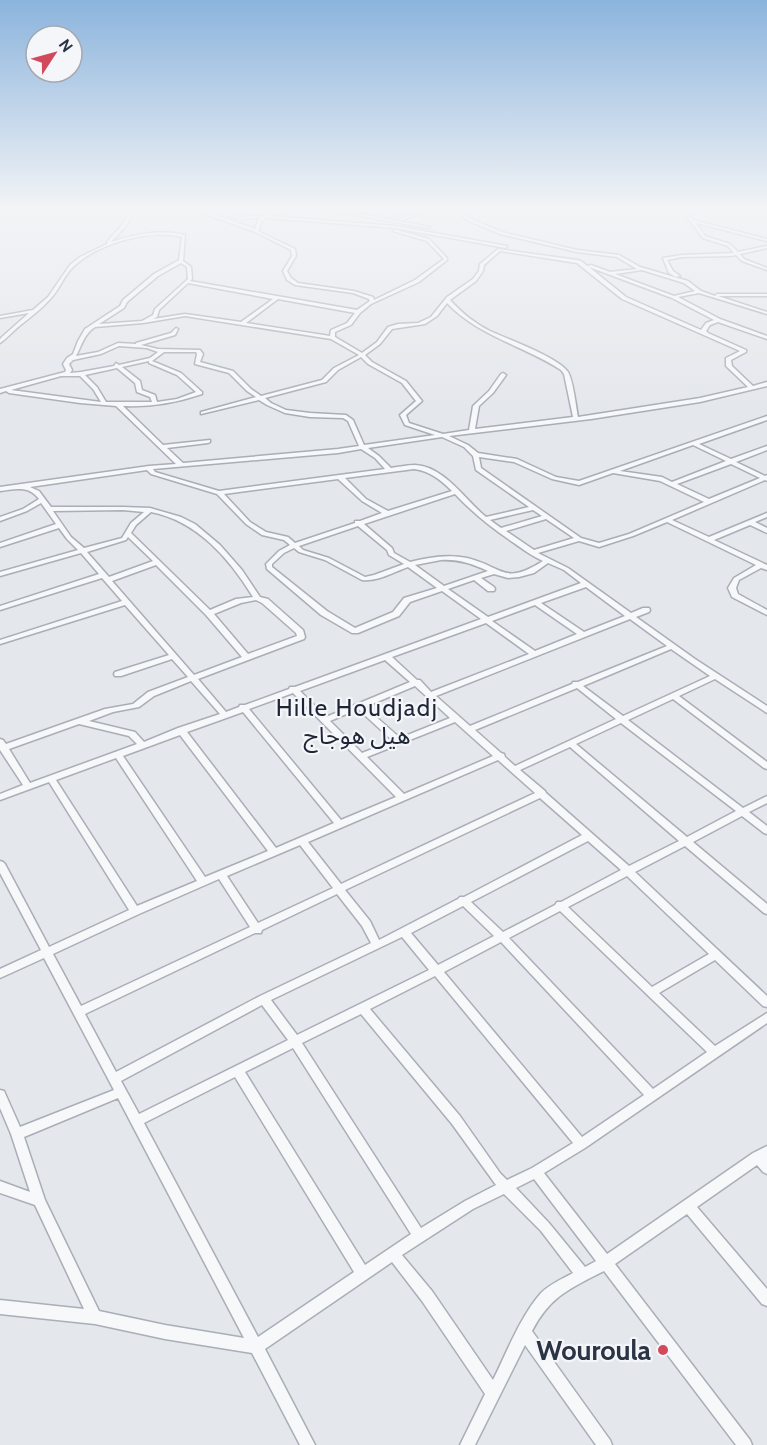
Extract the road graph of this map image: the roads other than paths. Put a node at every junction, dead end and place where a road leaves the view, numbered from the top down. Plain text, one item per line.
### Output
1 (66, 275) edge
2 (155, 275) edge
3 (191, 275) edge
4 (288, 275) edge
5 (424, 275) edge
6 (478, 275) edge
7 (596, 275) edge
8 (614, 275) edge
9 (662, 275) edge
10 (676, 275) edge
11 (187, 282) junction
12 (686, 282) junction
13 (699, 292) junction
14 (710, 295) junction
15 (674, 297) junction
16 (767, 297) edge
17 (276, 298) junction
18 (447, 300) junction
19 (370, 303) junction
20 (35, 311) junction
21 (358, 312) junction
22 (767, 313) edge
23 (0, 317) edge
24 (718, 320) junction
25 (148, 321) junction
26 (242, 324) junction
27 (93, 326) junction
28 (176, 329) dead end
29 (332, 338) junction
30 (767, 338) edge
31 (718, 340) junction
32 (0, 342) edge
33 (135, 345) junction
34 (160, 350) junction
35 (363, 357) junction
36 (69, 359) junction
37 (151, 362) junction
38 (116, 365) junction
39 (81, 374) junction
40 (63, 375) junction
41 (503, 375) dead end
42 (767, 384) edge
43 (752, 388) junction
44 (3, 391) edge
45 (261, 397) junction
46 (154, 402) junction
47 (104, 403) junction
48 (117, 404) junction
49 (203, 413) dead end
50 (767, 418) edge
51 (576, 419) junction
52 (472, 431) junction
53 (442, 435) junction
54 (208, 441) dead end
55 (693, 443) junction
56 (162, 447) junction
57 (362, 447) junction
58 (767, 448) edge
59 (476, 455) junction
60 (729, 461) junction
61 (181, 465) junction
62 (149, 468) junction
63 (390, 471) junction
64 (615, 472) junction
65 (340, 477) junction
66 (766, 478) edge
67 (674, 483) junction
68 (23, 486) junction
69 (0, 489) edge
70 (457, 492) junction
71 (219, 493) junction
72 (41, 500) junction
73 (708, 501) junction
74 (534, 508) junction
75 (48, 509) junction
76 (150, 510) junction
77 (386, 513) junction
78 (767, 515) edge
79 (545, 517) junction
80 (0, 519) edge
81 (486, 519) junction
82 (666, 519) junction
83 (357, 522) junction
84 (750, 522) junction
85 (61, 525) junction
86 (502, 530) junction
87 (767, 531) edge
88 (129, 534) junction
89 (579, 539) junction
90 (708, 540) junction
91 (0, 545) edge
92 (295, 545) junction
93 (82, 550) junction
94 (532, 552) junction
95 (158, 562) junction
96 (546, 562) junction
97 (409, 564) junction
98 (764, 566) edge
99 (492, 572) junction
100 (0, 574) edge
101 (106, 577) junction
102 (476, 578) junction
103 (586, 584) junction
104 (444, 589) junction
105 (491, 589) dead end
106 (257, 598) junction
107 (126, 602) junction
108 (537, 603) junction
109 (0, 608) edge
110 (646, 610) dead end
111 (209, 613) junction
112 (767, 613) edge
113 (631, 616) junction
114 (490, 620) junction
115 (583, 635) junction
116 (0, 642) edge
117 (673, 646) junction
118 (534, 654) junction
119 (172, 656) junction
120 (386, 656) junction
121 (247, 658) junction
122 (118, 674) dead end
123 (716, 676) junction
124 (192, 679) junction
125 (417, 682) junction
126 (576, 684) junction
127 (293, 689) junction
128 (431, 695) junction
129 (674, 696) junction
130 (359, 706) junction
131 (243, 707) junction
132 (766, 708) edge
133 (224, 714) junction
134 (457, 718) junction
135 (623, 719) junction
136 (325, 720) junction
137 (79, 721) junction
138 (470, 729) junction
139 (181, 730) junction
140 (398, 741) junction
141 (570, 743) junction
142 (2, 745) edge
143 (142, 746) junction
144 (118, 754) junction
145 (362, 756) junction
146 (501, 756) junction
147 (767, 766) edge
148 (515, 769) junction
149 (51, 778) junction
150 (28, 786) junction
151 (542, 793) junction
152 (0, 797) edge
153 (403, 798) junction
154 (767, 799) edge
155 (742, 811) junction
156 (340, 825) junction
157 (767, 831) edge
158 (590, 836) junction
159 (302, 841) junction
160 (685, 841) junction
161 (274, 852) junction
162 (0, 864) edge
163 (628, 871) junction
164 (221, 874) junction
165 (203, 882) junction
166 (338, 890) junction
167 (463, 900) junction
168 (560, 905) junction
169 (767, 910) edge
170 (135, 911) junction
171 (257, 930) junction
172 (404, 932) junction
173 (501, 936) junction
174 (376, 944) junction
175 (47, 953) junction
176 (717, 954) junction
177 (436, 971) junction
178 (0, 974) edge
179 (652, 993) junction
180 (264, 999) junction
181 (767, 1003) edge
182 (362, 1008) junction
183 (79, 1012) junction
184 (767, 1017) edge
185 (295, 1041) junction
186 (714, 1053) junction
187 (237, 1070) junction
188 (114, 1079) junction
189 (121, 1092) junction
190 (0, 1095) edge
191 (651, 1095) junction
192 (136, 1121) junction
193 (17, 1134) junction
194 (581, 1144) junction
195 (762, 1154) edge
196 (767, 1168) edge
197 (536, 1172) junction
198 (0, 1186) edge
199 (507, 1187) junction
200 (39, 1201) junction
201 (688, 1206) junction
202 (419, 1236) junction
203 (393, 1254) junction
204 (607, 1262) junction
205 (362, 1273) junction
206 (583, 1275) junction
207 (767, 1299) edge
208 (0, 1307) edge
209 (95, 1317) junction
210 (524, 1332) junction
211 (256, 1347) junction
212 (493, 1393) junction
213 (468, 1444) edge
214 (308, 1445) edge
215 (605, 1445) edge
216 (745, 1445) edge

1 - 20 street
2 - 27 street
3 - 11 street
4 - 19 street
5 - 19 street
6 - 18 street
7 - 31 street
8 - 15 street
9 - 12 street
10 - 12 street
11 - 17 street
11 - 25 street
12 - 13 street
13 - 14 street
13 - 15 street
14 - 16 street
14 - 22 street
15 - 24 street
17 - 21 street
17 - 26 street
18 - 35 street
18 - 51 street
19 - 21 street
20 - 23 street
20 - 32 street
21 - 29 street
24 - 30 street
24 - 31 street
25 - 26 street
25 - 27 street
26 - 29 street
27 - 36 street
28 - 33 street
29 - 35 street
31 - 43 street
33 - 34 street
33 - 36 street
34 - 37 street
34 - 45 street
35 - 45 street
35 - 53 street
36 - 40 street
37 - 38 street
37 - 46 street
38 - 39 street
38 - 46 street
39 - 40 street
39 - 47 street
40 - 44 street
41 - 52 street
42 - 43 street
43 - 51 street
44 - 47 street
45 - 49 street
45 - 57 street
46 - 48 street
47 - 48 street
48 - 56 street
50 - 55 street
51 - 52 street
52 - 53 street
53 - 57 street
53 - 59 street
54 - 56 street
55 - 60 street
55 - 64 street
56 - 61 street
57 - 61 street
57 - 63 street
58 - 60 street
59 - 64 street
59 - 74 street
60 - 66 street
60 - 67 street
61 - 62 street
62 - 68 street
62 - 71 street
63 - 65 street
63 - 70 street
64 - 67 street
65 - 71 street
65 - 77 street
66 - 73 street
67 - 73 street
68 - 69 street
68 - 72 street
70 - 77 street
70 - 81 street
71 - 92 street
72 - 75 street
72 - 80 street
73 - 82 street
74 - 79 street
74 - 81 street
75 - 76 street
75 - 85 street
76 - 88 street
76 - 106 street
77 - 83 street
78 - 84 street
79 - 86 street
79 - 89 street
81 - 86 street
82 - 89 street
82 - 90 street
83 - 92 street
83 - 97 street
84 - 87 street
84 - 90 street
85 - 91 street
85 - 93 street
86 - 94 street
88 - 93 street
88 - 95 street
89 - 94 street
90 - 98 street
92 - 97 street
92 - 104 street
93 - 100 street
93 - 101 street
94 - 96 street
95 - 101 street
95 - 111 street
96 - 99 street
96 - 103 street
97 - 99 street
97 - 104 street
98 - 112 street
99 - 102 street
101 - 107 street
101 - 109 street
102 - 104 street
102 - 105 street
103 - 108 street
103 - 113 street
104 - 114 street
106 - 111 street
106 - 121 street
107 - 116 street
107 - 119 street
108 - 114 street
108 - 115 street
110 - 113 street
111 - 121 street
113 - 115 street
113 - 117 street
114 - 118 street
114 - 120 street
115 - 118 street
117 - 123 street
117 - 126 street
118 - 128 street
119 - 122 street
119 - 124 street
120 - 125 street
120 - 127 street
121 - 124 street
123 - 129 street
123 - 132 street
124 - 133 street
124 - 137 street
125 - 128 street
125 - 130 street
126 - 135 street
126 - 138 street
127 - 131 street
127 - 136 street
128 - 134 street
129 - 135 street
129 - 147 street
130 - 136 street
130 - 140 street
131 - 133 street
131 - 156 street
133 - 139 street
134 - 138 street
134 - 140 street
135 - 141 street
135 - 155 street
136 - 145 street
137 - 142 street
137 - 143 street
138 - 146 street
139 - 143 street
139 - 161 street
140 - 145 street
141 - 148 street
141 - 160 street
142 - 150 street
143 - 144 street
144 - 149 street
144 - 165 street
145 - 153 street
146 - 148 street
146 - 153 street
148 - 151 street
149 - 150 street
149 - 170 street
150 - 152 street
151 - 158 street
151 - 166 street
153 - 156 street
154 - 155 street
155 - 157 street
155 - 160 street
156 - 159 street
158 - 163 street
158 - 167 street
159 - 161 street
159 - 166 street
160 - 163 street
160 - 169 street
161 - 164 street
162 - 175 street
163 - 168 street
163 - 176 street
164 - 165 street
164 - 171 street
165 - 170 street
166 - 171 street
166 - 174 street
167 - 172 street
167 - 173 street
168 - 173 street
168 - 179 street
170 - 175 street
171 - 183 street
172 - 174 street
172 - 177 street
173 - 177 street
173 - 191 street
174 - 180 street
175 - 178 street
175 - 183 street
176 - 179 street
176 - 181 street
177 - 182 street
177 - 194 street
179 - 186 street
180 - 185 street
180 - 188 street
182 - 185 street
182 - 199 street
183 - 188 street
184 - 186 street
185 - 187 street
185 - 202 street
186 - 191 street
187 - 192 street
187 - 205 street
188 - 189 street
189 - 192 street
189 - 193 street
190 - 193 street
191 - 194 street
192 - 211 street
193 - 200 street
194 - 197 street
195 - 196 street
195 - 201 street
197 - 199 street
197 - 204 street
198 - 200 street
199 - 202 street
199 - 206 street
200 - 209 street
201 - 204 street
201 - 207 street
202 - 203 street
203 - 205 street
203 - 212 street
204 - 206 street
204 - 216 street
205 - 211 street
206 - 210 street
208 - 209 street
209 - 211 street
210 - 212 street
210 - 215 street
211 - 214 street
212 - 213 street

